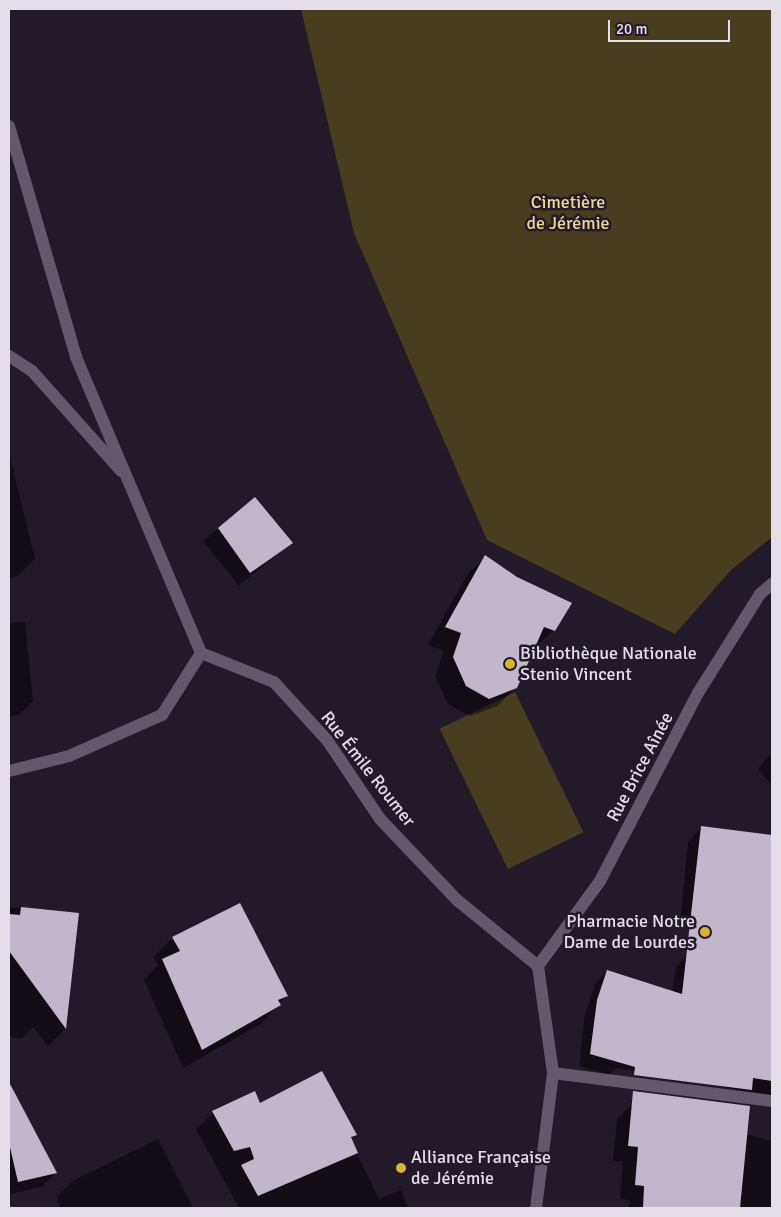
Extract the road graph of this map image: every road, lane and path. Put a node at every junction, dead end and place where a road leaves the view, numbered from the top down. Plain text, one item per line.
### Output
1 (9, 126) edge
2 (9, 356) edge
3 (130, 481) junction
4 (772, 584) edge
5 (201, 652) junction
6 (9, 771) edge
7 (538, 966) junction
8 (553, 1073) junction
9 (772, 1101) edge
10 (536, 1208) edge

1 - 3 street
2 - 3 street
3 - 5 street
4 - 7 street, Rue Brice Aînée
5 - 6 street
5 - 7 street, Rue Émile Roumer
7 - 8 street
8 - 9 street
8 - 10 street

